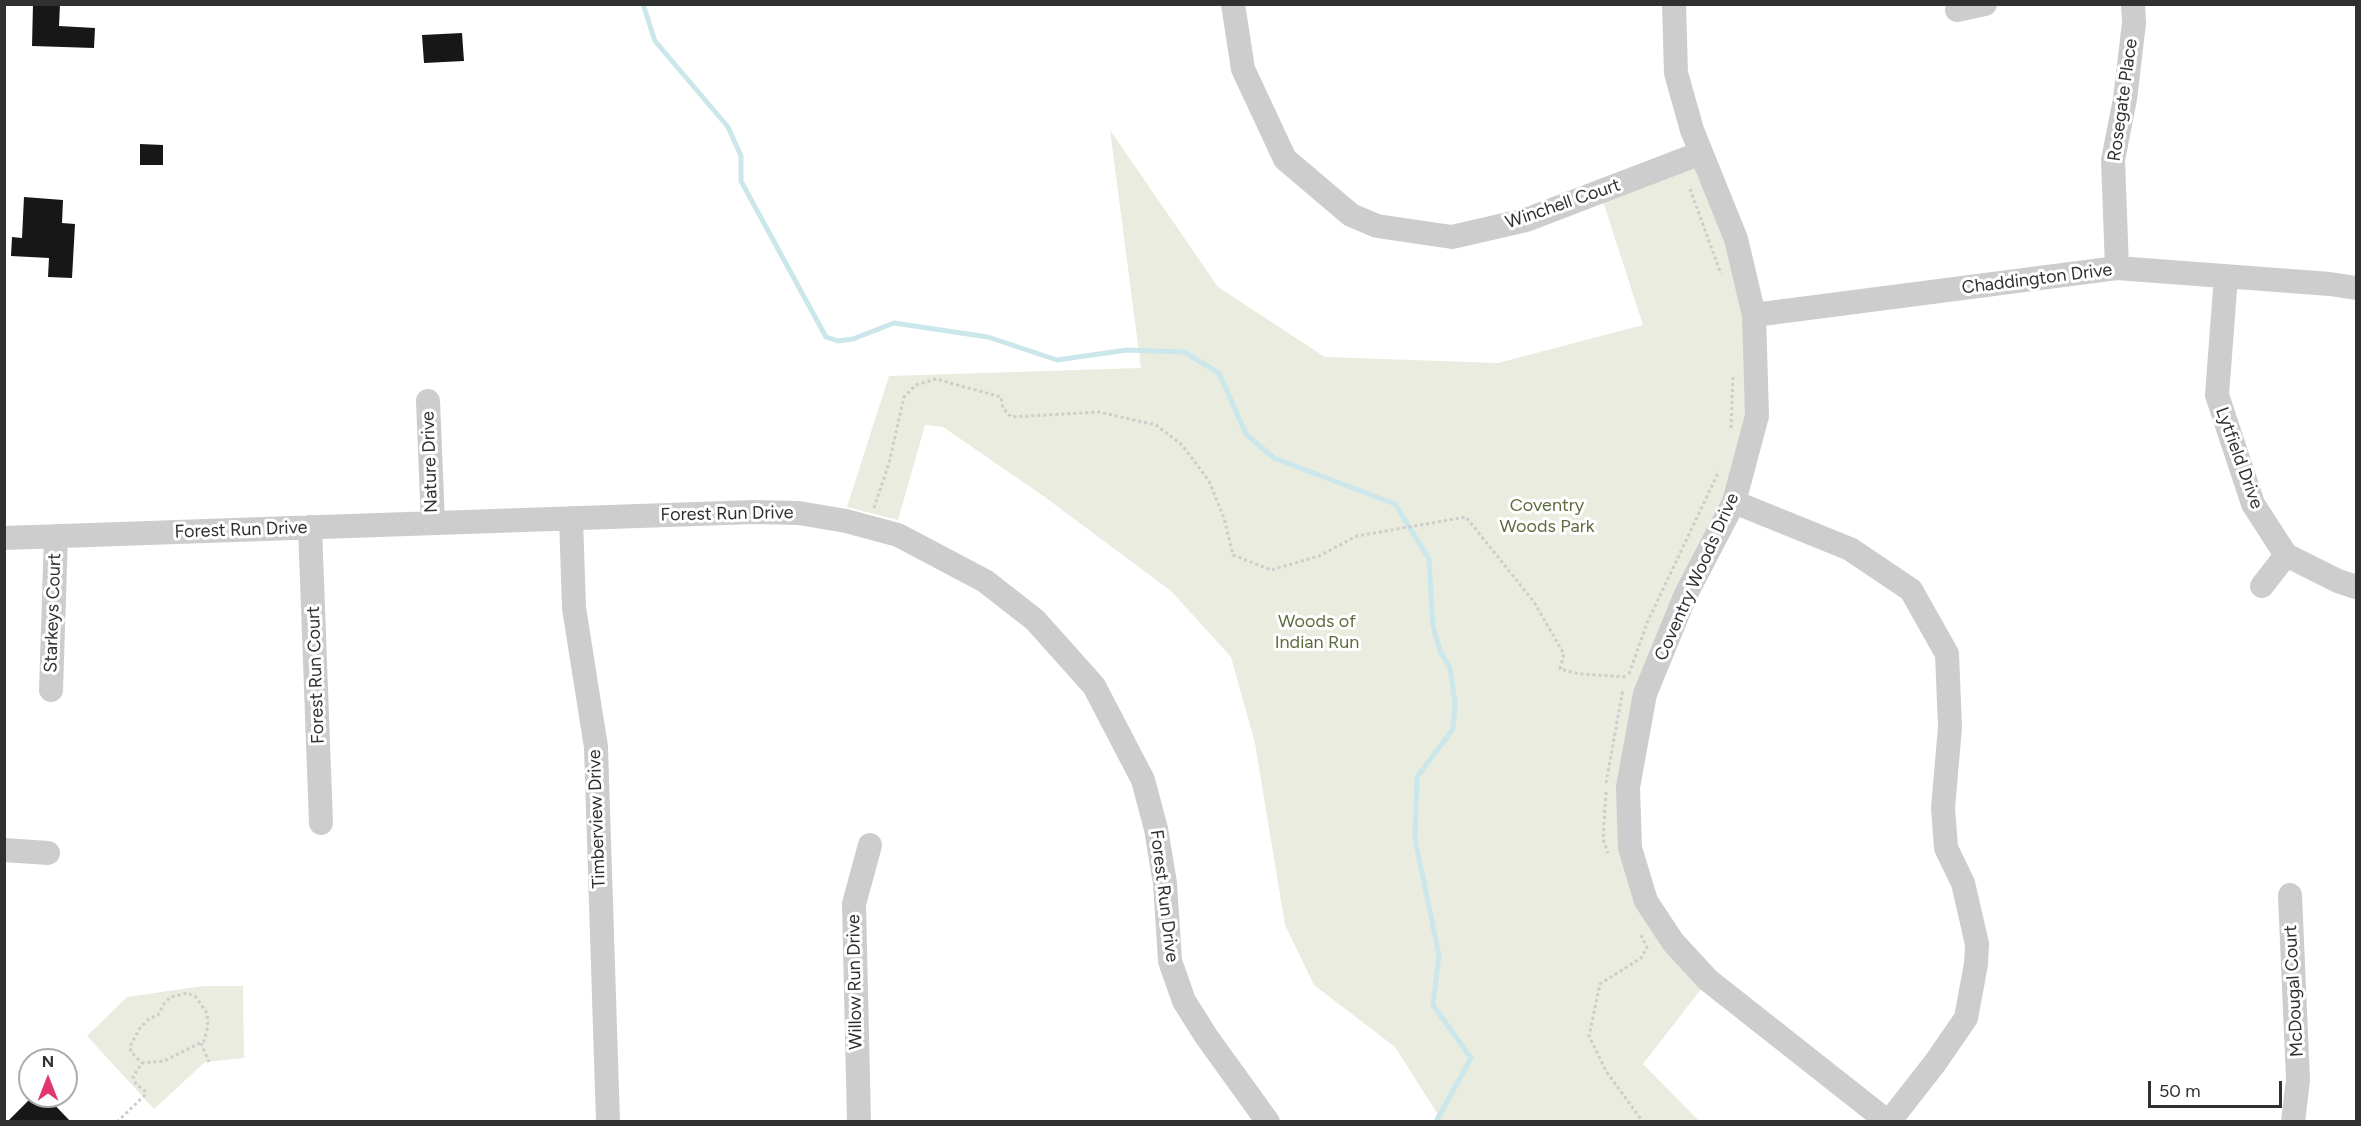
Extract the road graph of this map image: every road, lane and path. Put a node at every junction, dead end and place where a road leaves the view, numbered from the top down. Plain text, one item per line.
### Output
1 (1233, 4) edge
2 (1674, 4) edge
3 (1984, 4) edge
4 (2133, 4) edge
5 (1958, 10) dead end
6 (1701, 153) junction
7 (1690, 189) dead end
8 (2116, 268) junction
9 (2226, 276) junction
10 (1724, 284) dead end
11 (2356, 288) edge
12 (1754, 315) junction
13 (1734, 372) dead end
14 (428, 401) dead end
15 (1730, 438) dead end
16 (1720, 469) dead end
17 (1734, 502) junction
18 (571, 518) junction
19 (433, 524) junction
20 (866, 526) junction
21 (310, 527) junction
22 (56, 536) junction
23 (4, 538) edge
24 (2286, 555) junction
25 (2262, 586) dead end
26 (2356, 587) edge
27 (1628, 675) junction
28 (51, 690) dead end
29 (321, 823) dead end
30 (870, 845) dead end
31 (4, 850) edge
32 (48, 853) dead end
33 (1611, 860) dead end
34 (2290, 895) dead end
35 (1639, 929) dead end
36 (201, 1043) junction
37 (209, 1062) dead end
38 (142, 1063) junction
39 (117, 1122) edge
40 (608, 1122) edge
41 (859, 1122) edge
42 (1268, 1122) edge
43 (1643, 1122) edge
44 (1889, 1122) edge
45 (2293, 1122) edge

1 - 6 street, Winchell Court
2 - 6 street, Coventry Woods Drive
3 - 5 street
4 - 8 street, Rosegate Place
6 - 12 street, Coventry Woods Drive
7 - 10 path
8 - 9 street, Chaddington Drive
8 - 12 street, Chaddington Drive
9 - 11 street, Chaddington Drive
9 - 24 street, Lytfield Drive
12 - 17 street, Coventry Woods Drive
13 - 15 path
14 - 19 street, Nature Drive
16 - 27 path
17 - 44 street, Coventry Woods Drive
17 - 44 street
18 - 19 street, Forest Run Drive
18 - 20 street, Forest Run Drive
18 - 40 street, Timberview Drive
19 - 21 street, Forest Run Drive
20 - 27 path
20 - 42 street, Forest Run Drive
21 - 22 street, Forest Run Drive
21 - 29 street, Forest Run Court
22 - 23 street, Forest Run Drive
22 - 28 street, Starkeys Court
24 - 25 street
24 - 26 street
27 - 33 path
30 - 41 street, Willow Run Drive
31 - 32 street
34 - 45 street, McDougal Court
35 - 43 path
36 - 37 path
36 - 38 path
36 - 38 path
38 - 39 path

